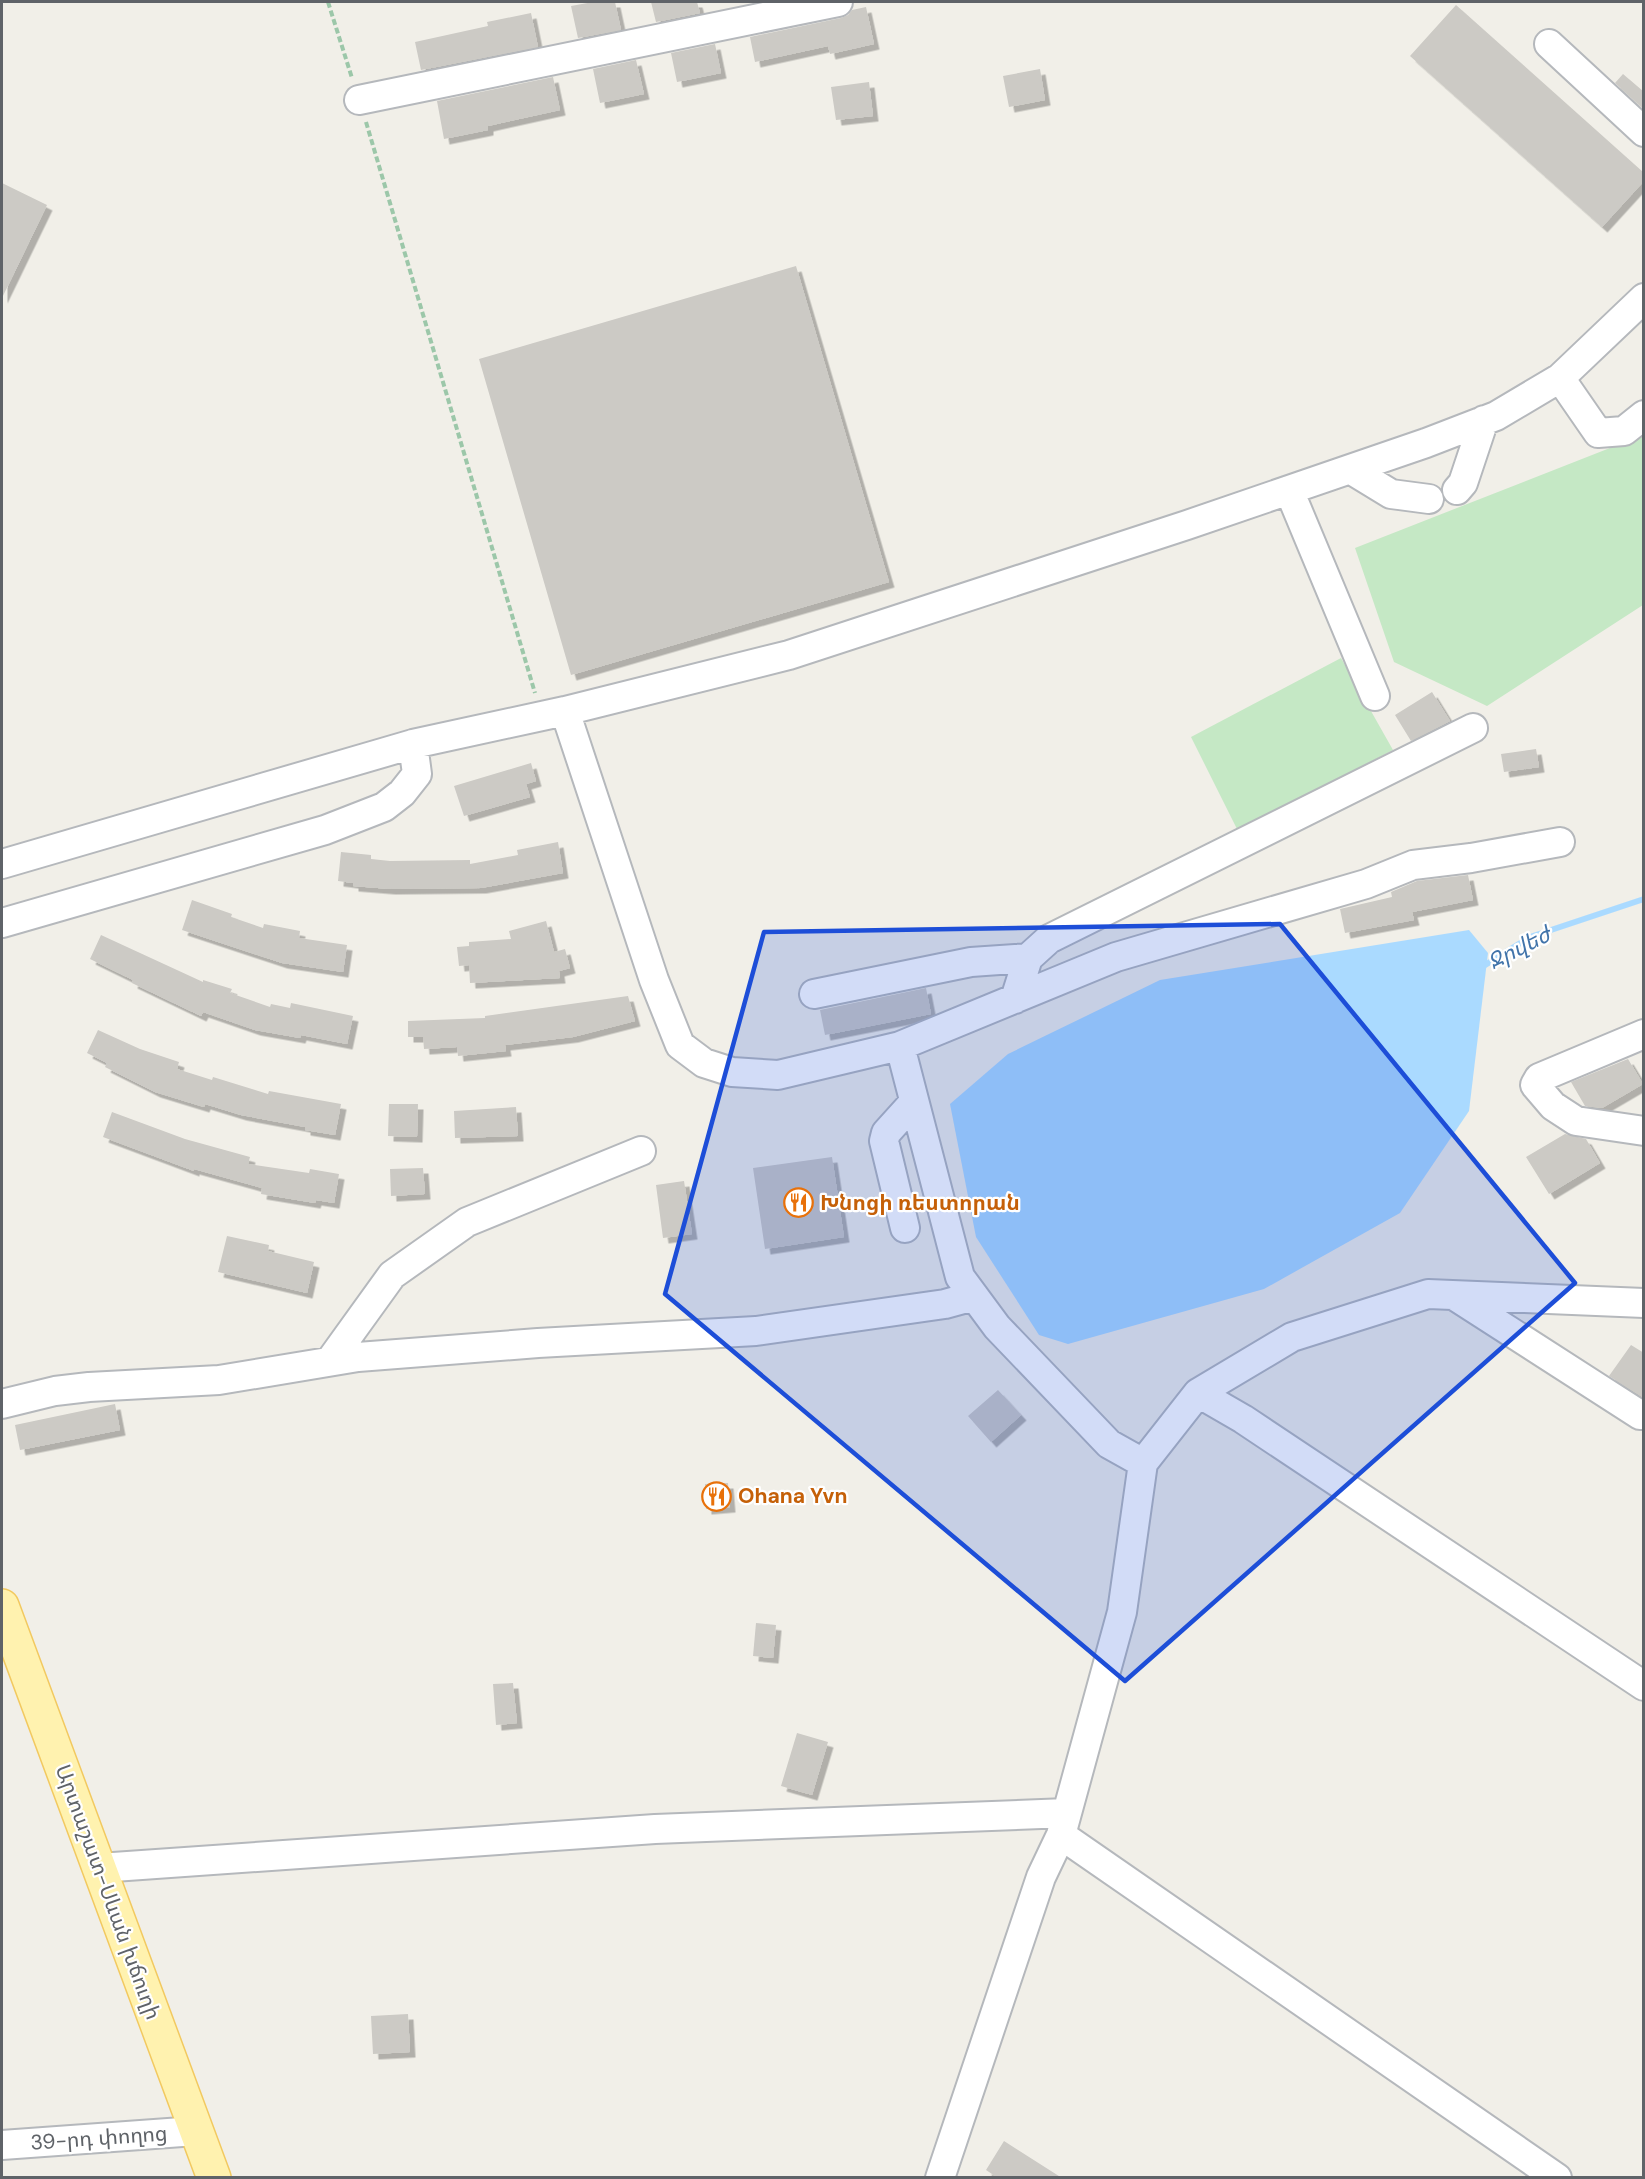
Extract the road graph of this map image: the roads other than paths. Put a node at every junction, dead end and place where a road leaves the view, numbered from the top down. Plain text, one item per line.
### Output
1 (838, 2) edge
2 (1549, 44) dead end
3 (359, 100) road end
4 (1644, 132) edge
5 (1644, 298) edge
6 (1560, 378) junction
7 (1644, 414) edge
8 (1484, 420) junction
9 (1350, 469) junction
10 (1290, 490) junction
11 (1457, 490) dead end
12 (1429, 499) dead end
13 (1375, 696) dead end
14 (554, 714) junction
15 (1473, 729) dead end
16 (413, 744) junction
17 (1560, 842) dead end
18 (2, 864) edge
19 (2, 923) edge
20 (1028, 958) junction
21 (814, 994) dead end
22 (1015, 999) junction
23 (1644, 1034) edge
24 (900, 1046) junction
25 (914, 1102) junction
26 (1644, 1131) edge
27 (641, 1151) dead end
28 (905, 1228) dead end
29 (1454, 1295) junction
30 (974, 1296) junction
31 (1643, 1301) edge
32 (330, 1361) junction
33 (1198, 1392) junction
34 (2, 1404) edge
35 (1640, 1415) dead end
36 (1143, 1463) junction
37 (3, 1615) edge
38 (1644, 1686) edge
39 (1064, 1824) junction
40 (99, 1868) junction
41 (196, 2131) junction
42 (2, 2145) edge
43 (214, 2178) edge
44 (940, 2178) edge
45 (1557, 2178) edge

1 - 3 street
2 - 4 street
5 - 6 street
6 - 7 street
6 - 8 street
8 - 9 street
8 - 11 street
9 - 10 street
9 - 12 street
10 - 13 street
10 - 14 street
14 - 16 street
14 - 24 street
15 - 20 street
16 - 18 street
16 - 19 street
17 - 22 street
20 - 21 street
20 - 22 street
22 - 24 street
23 - 26 street
24 - 25 street
25 - 28 street
25 - 30 street
27 - 32 street
29 - 31 street
29 - 33 street
29 - 35 street
30 - 32 street
30 - 36 street
32 - 34 street
33 - 36 street
33 - 38 street
36 - 39 street
37 - 40 main road, Արտաշատ-Սևան խճուղի
39 - 40 street
39 - 44 street
39 - 45 street
40 - 41 main road, Արտաշատ-Սևան խճուղի
41 - 42 street, 39-րդ փողոց
41 - 43 main road, Արտաշատ-Սևան խճուղի

